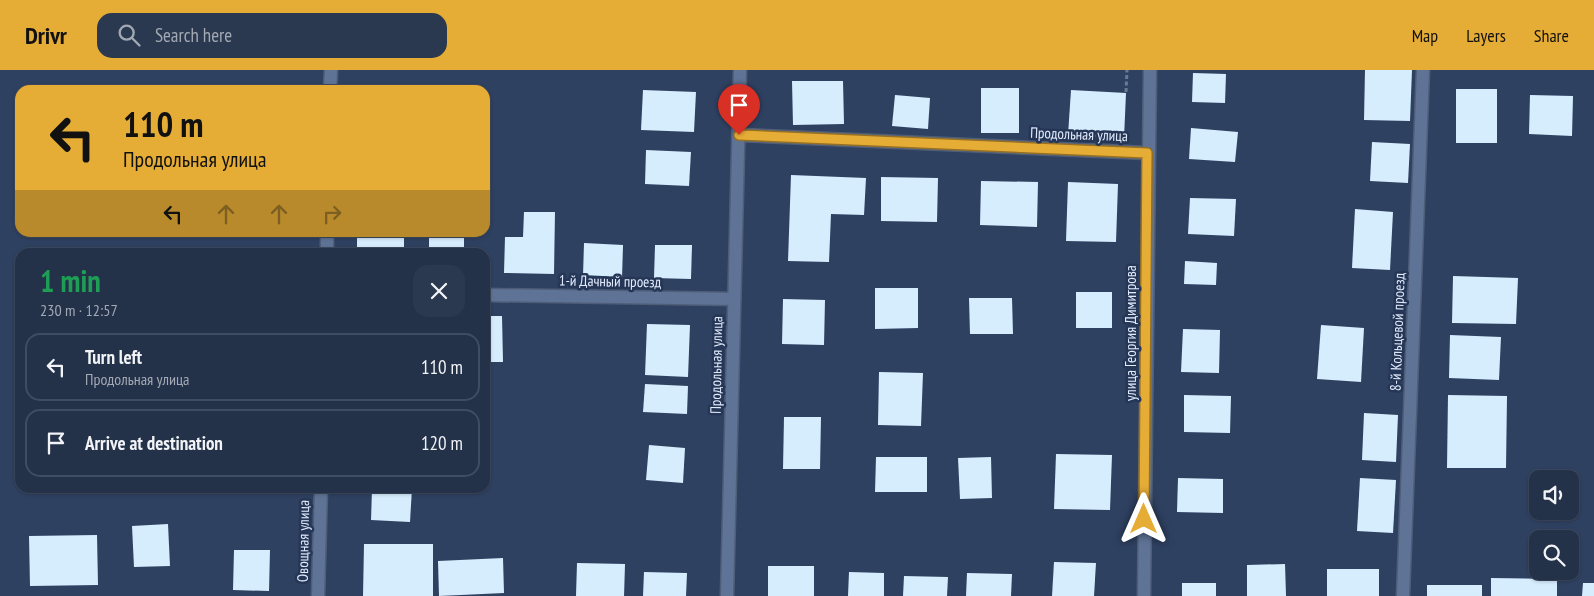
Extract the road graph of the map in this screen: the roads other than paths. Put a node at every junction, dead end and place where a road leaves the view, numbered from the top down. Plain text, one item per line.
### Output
1 (331, 70) edge
2 (740, 70) edge
3 (1150, 70) edge
4 (1423, 70) edge
5 (330, 85) edge
6 (739, 135) junction
7 (1147, 153) junction
8 (490, 295) edge
9 (734, 299) junction
10 (321, 493) edge
11 (318, 596) edge
12 (727, 596) edge
13 (1144, 596) edge
14 (1403, 596) edge

1 - 5 street
2 - 6 street, Продольная улица
3 - 7 street, улица Георгия Димитрова
4 - 14 street, 8-й Кольцевой проезд
6 - 7 street, Продольная улица
6 - 9 street, Продольная улица
7 - 13 street, улица Георгия Димитрова
8 - 9 street, 1-й Дачный проезд
9 - 12 street, Продольная улица
10 - 11 street, Овощная улица

